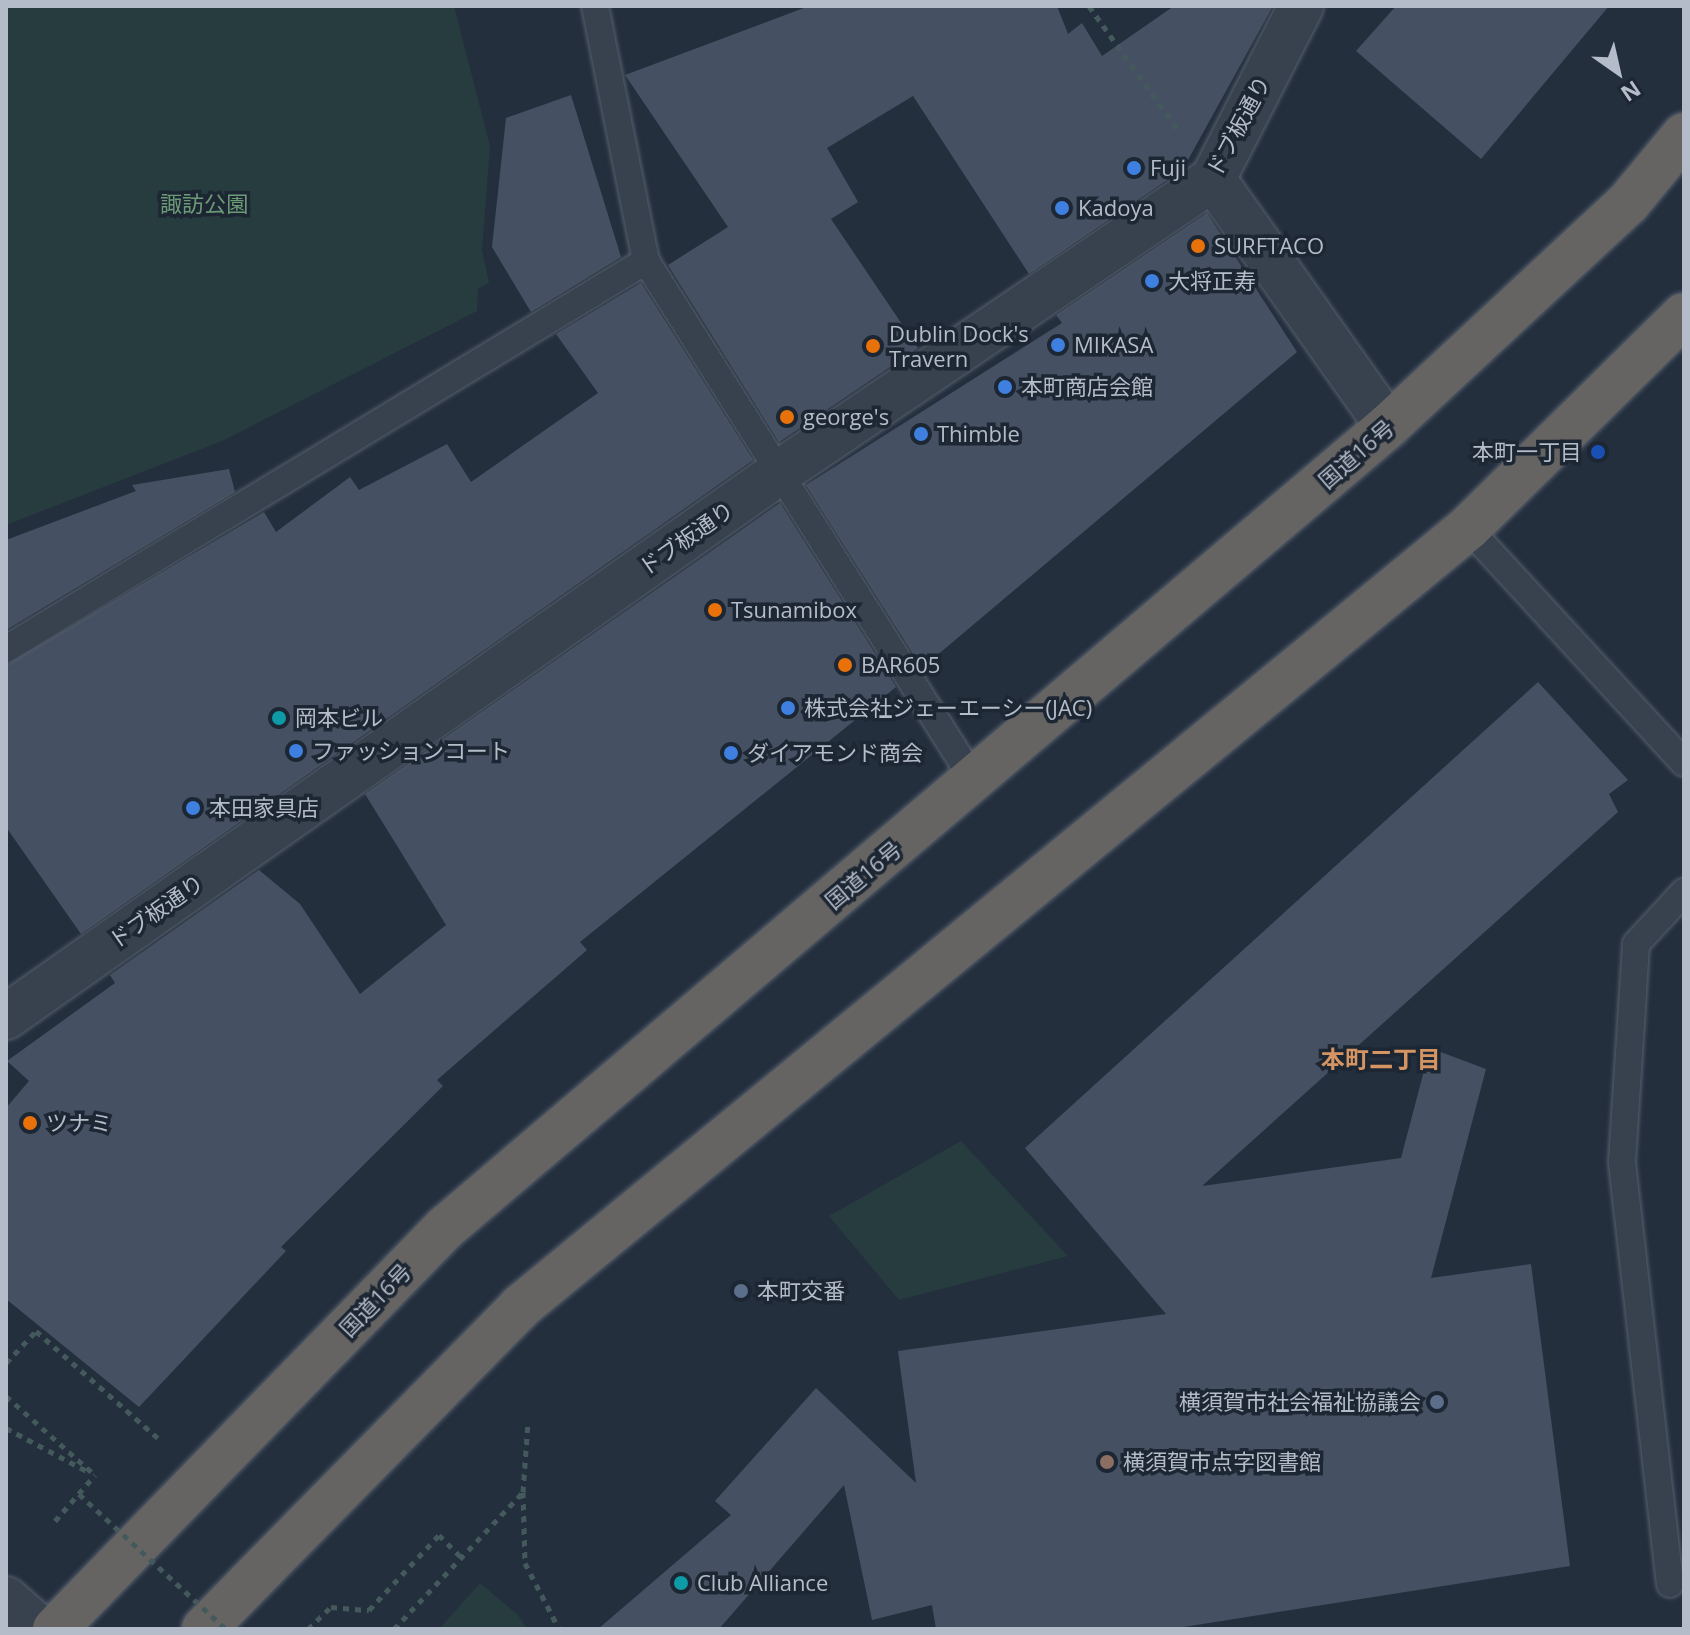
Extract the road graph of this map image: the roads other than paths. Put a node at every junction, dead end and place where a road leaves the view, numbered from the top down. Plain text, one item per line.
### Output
1 (1301, 6) edge
2 (599, 7) edge
3 (1684, 135) edge
4 (1213, 179) junction
5 (646, 261) junction
6 (1684, 315) edge
7 (1388, 426) junction
8 (777, 474) junction
9 (1468, 528) junction
10 (6, 649) edge
11 (1684, 763) edge
12 (975, 782) junction
13 (1684, 892) edge
14 (6, 1017) edge
15 (1670, 1584) dead end
16 (6, 1599) edge
17 (40, 1629) edge
18 (55, 1629) edge
19 (204, 1629) edge

1 - 4 street, ドブ板通り
2 - 5 lane
3 - 7 highway, 国道16号
4 - 7 street
4 - 8 street, ドブ板通り
5 - 8 lane
5 - 10 lane
6 - 9 highway
7 - 12 highway, 国道16号
8 - 12 lane
8 - 14 street, ドブ板通り
9 - 11 lane
9 - 19 highway
12 - 18 highway, 国道16号
13 - 15 lane
16 - 17 street

